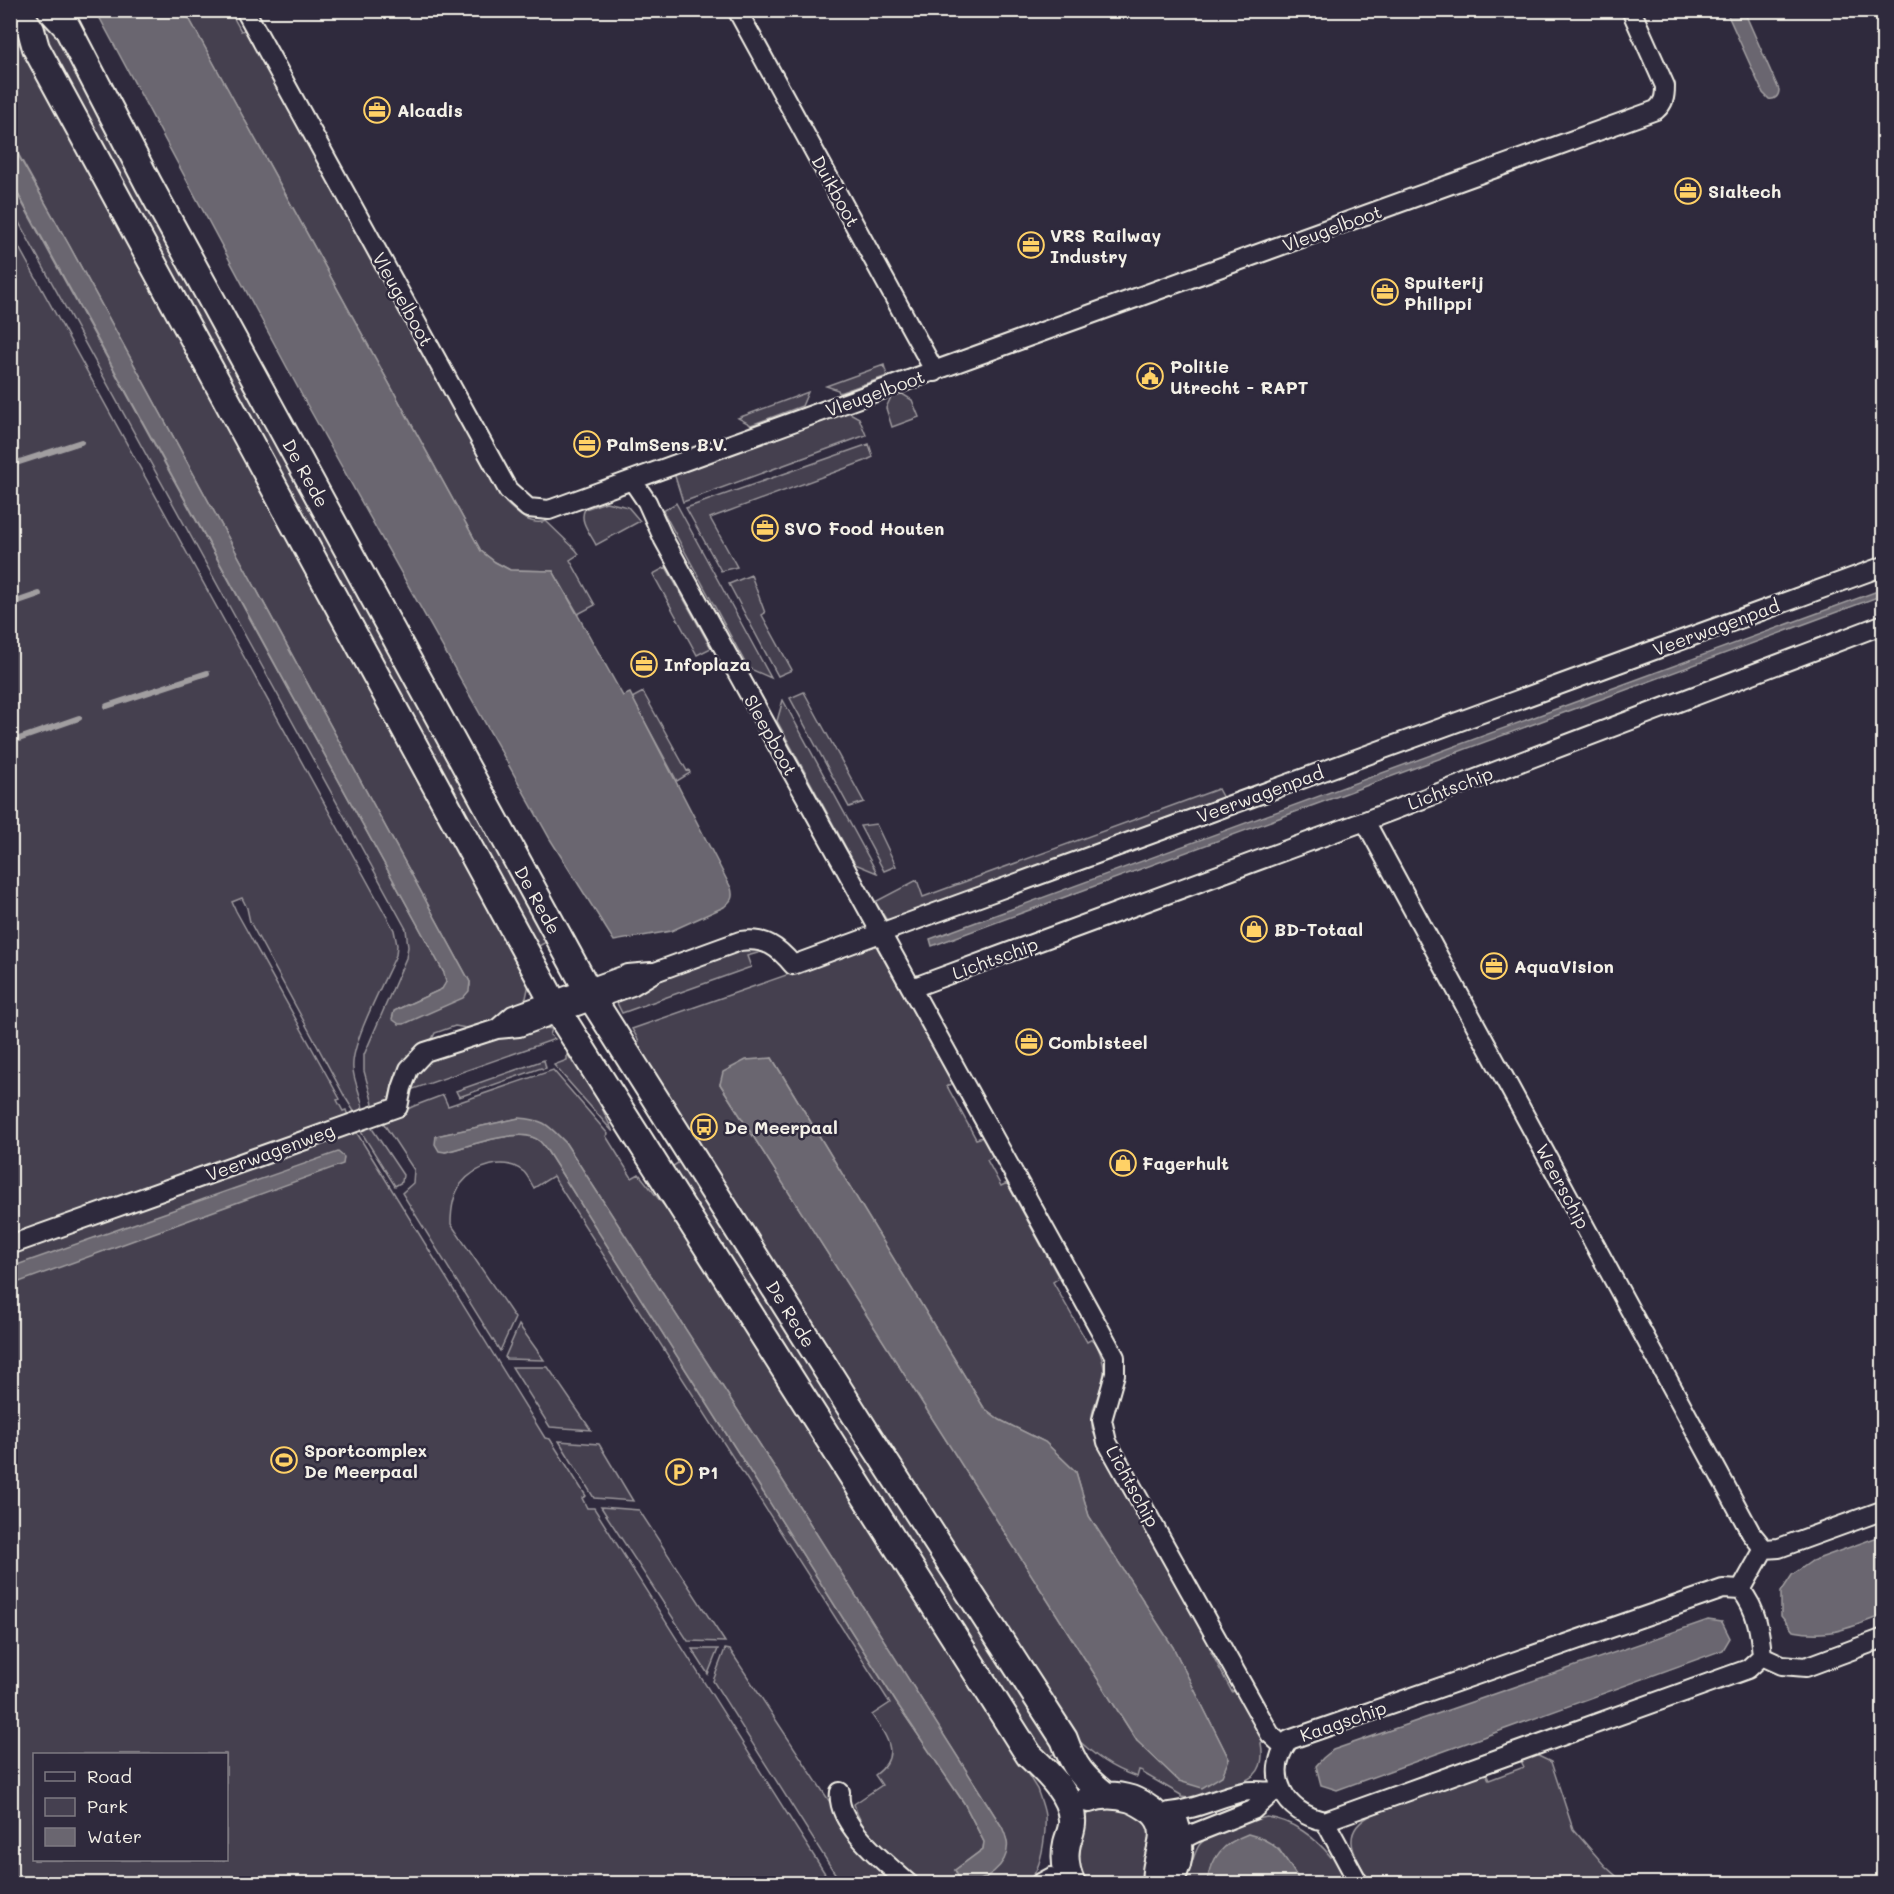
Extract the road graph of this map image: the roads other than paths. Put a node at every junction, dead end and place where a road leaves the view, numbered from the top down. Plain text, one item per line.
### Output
1 (18, 10) edge
2 (245, 10) edge
3 (737, 10) edge
4 (1631, 10) edge
5 (60, 16) edge
6 (10, 21) edge
7 (36, 48) junction
8 (934, 372) junction
9 (632, 480) junction
10 (1877, 568) edge
11 (1884, 624) edge
12 (1365, 821) junction
13 (881, 933) junction
14 (912, 988) junction
15 (590, 994) junction
16 (556, 1007) junction
17 (10, 1245) edge
18 (1884, 1510) edge
19 (1764, 1549) junction
20 (1741, 1590) junction
21 (1884, 1638) edge
22 (1762, 1656) junction
23 (1284, 1747) junction
24 (1107, 1787) junction
25 (1276, 1791) junction
26 (840, 1792) dead end
27 (1162, 1813) junction
28 (1064, 1817) junction
29 (1325, 1821) junction
30 (1179, 1841) junction
31 (1055, 1882) edge
32 (1167, 1882) edge
33 (909, 1884) edge
34 (1359, 1884) edge

1 - 7 main road, De Rede
2 - 9 street, Vleugelboot
3 - 8 street, Duikboot
4 - 8 street, Vleugelboot
5 - 15 main road, De Rede
6 - 7 main road, De Rede
7 - 16 main road, De Rede
8 - 9 street, Vleugelboot
9 - 13 street, Sleepboot
10 - 13 street, Veerwagenpad
11 - 12 street, Lichtschip
12 - 14 street, Lichtschip
12 - 19 street, Weerschip
13 - 14 street, Sleepboot
13 - 15 street, Veerwagenpad
14 - 23 street, Lichtschip
15 - 16 street, Veerwagenweg
15 - 24 main road, De Rede
16 - 17 street, Veerwagenweg
16 - 28 main road, De Rede
18 - 19 street
19 - 20 street
20 - 22 street
20 - 23 street, Kaagschip
21 - 22 street
22 - 29 street
23 - 25 street, Kaagschip
24 - 27 main road
24 - 28 main road
25 - 27 street
25 - 29 street
25 - 30 street
26 - 33 street
27 - 30 main road
27 - 32 main road
28 - 31 main road
29 - 34 street
30 - 32 main road

